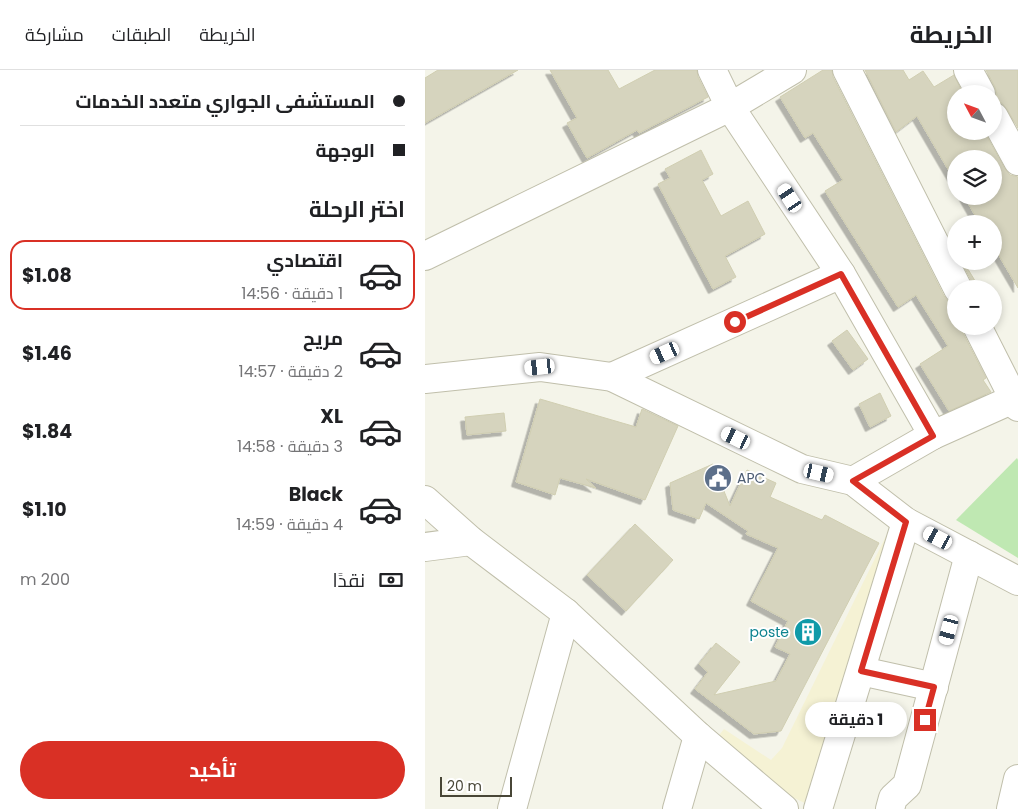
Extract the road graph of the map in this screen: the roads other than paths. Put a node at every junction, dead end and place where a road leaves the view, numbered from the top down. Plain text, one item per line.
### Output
1 (712, 70) edge
2 (792, 70) edge
3 (847, 70) edge
4 (969, 70) edge
5 (976, 85) edge
6 (730, 107) junction
7 (1003, 134) edge
8 (1018, 161) edge
9 (425, 256) edge
10 (841, 274) junction
11 (953, 280) edge
12 (982, 335) edge
13 (612, 377) junction
14 (425, 378) edge
15 (1017, 401) edge
16 (933, 436) junction
17 (853, 481) junction
18 (425, 500) edge
19 (906, 522) junction
20 (471, 541) junction
21 (427, 554) edge
22 (969, 555) junction
23 (1018, 581) edge
24 (566, 613) junction
25 (861, 671) junction
26 (934, 687) junction
27 (698, 736) junction
28 (1018, 779) edge
29 (512, 809) edge
30 (677, 809) edge
31 (785, 809) edge
32 (818, 809) edge
33 (890, 809) edge
34 (1011, 809) edge

1 - 6 street
2 - 6 street
3 - 11 street
4 - 5 street
6 - 9 street
6 - 10 street
7 - 8 street
10 - 13 street
10 - 16 street
12 - 15 street
13 - 14 street
13 - 17 street
15 - 16 street
16 - 17 street
17 - 19 street
18 - 20 street
19 - 22 street
19 - 25 street
20 - 21 street
20 - 24 street
22 - 23 street
22 - 26 street
24 - 27 street
24 - 29 street
25 - 26 street
25 - 32 street
26 - 33 street
27 - 30 street
27 - 31 street
28 - 34 street

